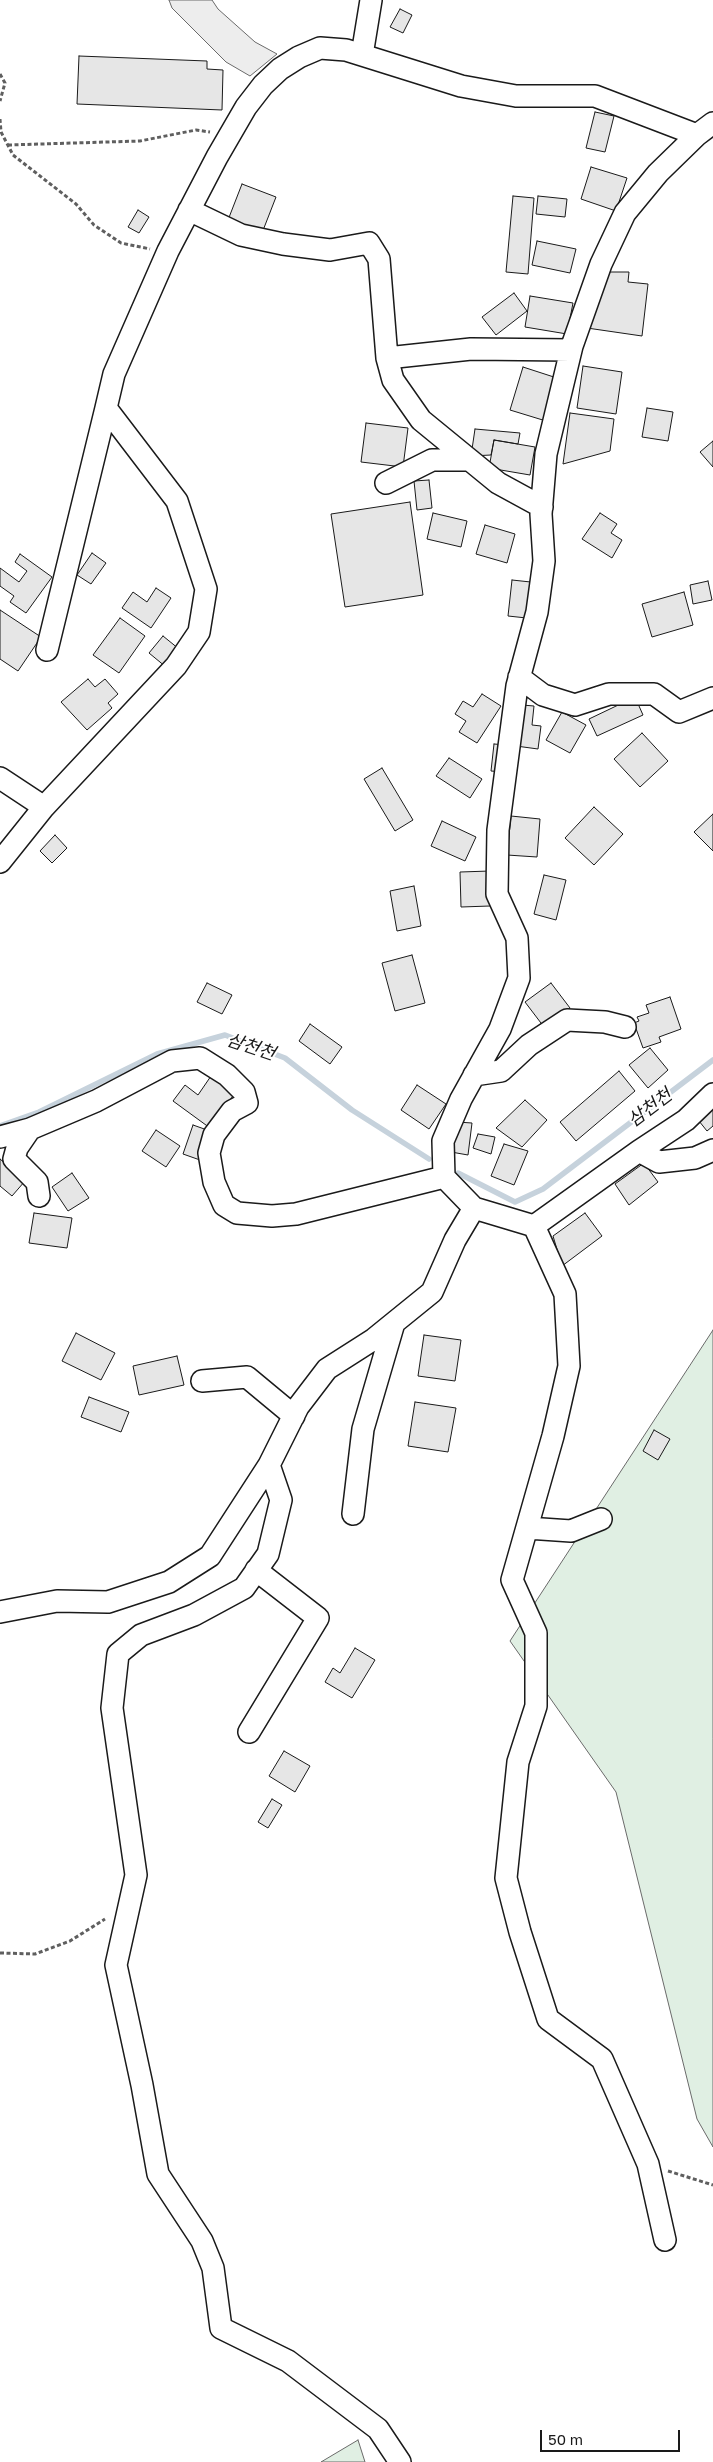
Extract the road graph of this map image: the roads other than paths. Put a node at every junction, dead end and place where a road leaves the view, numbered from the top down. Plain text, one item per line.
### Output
1 (371, 0) edge
2 (362, 55) junction
3 (705, 129) edge
4 (189, 210) junction
5 (571, 350) junction
6 (387, 358) junction
7 (106, 408) junction
8 (470, 460) junction
9 (386, 483) dead end
10 (542, 507) junction
11 (47, 650) dead end
12 (519, 677) junction
13 (713, 698) edge
14 (0, 778) edge
15 (44, 807) junction
16 (0, 862) edge
17 (625, 1027) dead end
18 (474, 1075) junction
19 (713, 1094) edge
20 (30, 1129) junction
21 (0, 1137) edge
22 (713, 1150) edge
23 (639, 1151) junction
24 (444, 1177) junction
25 (39, 1196) dead end
26 (474, 1208) junction
27 (534, 1226) junction
28 (394, 1323) junction
29 (202, 1381) dead end
30 (294, 1416) junction
31 (269, 1465) junction
32 (353, 1514) dead end
33 (601, 1519) dead end
34 (527, 1528) junction
35 (256, 1570) junction
36 (0, 1612) edge
37 (249, 1732) dead end
38 (665, 2240) dead end
39 (400, 2462) edge

1 - 2 street
2 - 3 street
2 - 4 street
3 - 5 street
4 - 6 street
4 - 7 street
5 - 6 street
5 - 10 street
6 - 8 street
7 - 11 street
7 - 15 street
8 - 9 street
8 - 10 street
10 - 12 street
12 - 13 street
12 - 18 street
14 - 15 street
15 - 16 street
17 - 18 street
18 - 24 street
19 - 23 street
20 - 21 street
20 - 24 street
20 - 25 street
22 - 23 street
23 - 27 street
24 - 26 street
26 - 27 street
26 - 28 street
27 - 34 street
28 - 30 street
28 - 32 street
29 - 30 street
30 - 31 street
31 - 35 street
31 - 36 street
33 - 34 street
34 - 38 street
35 - 37 street
35 - 39 street

